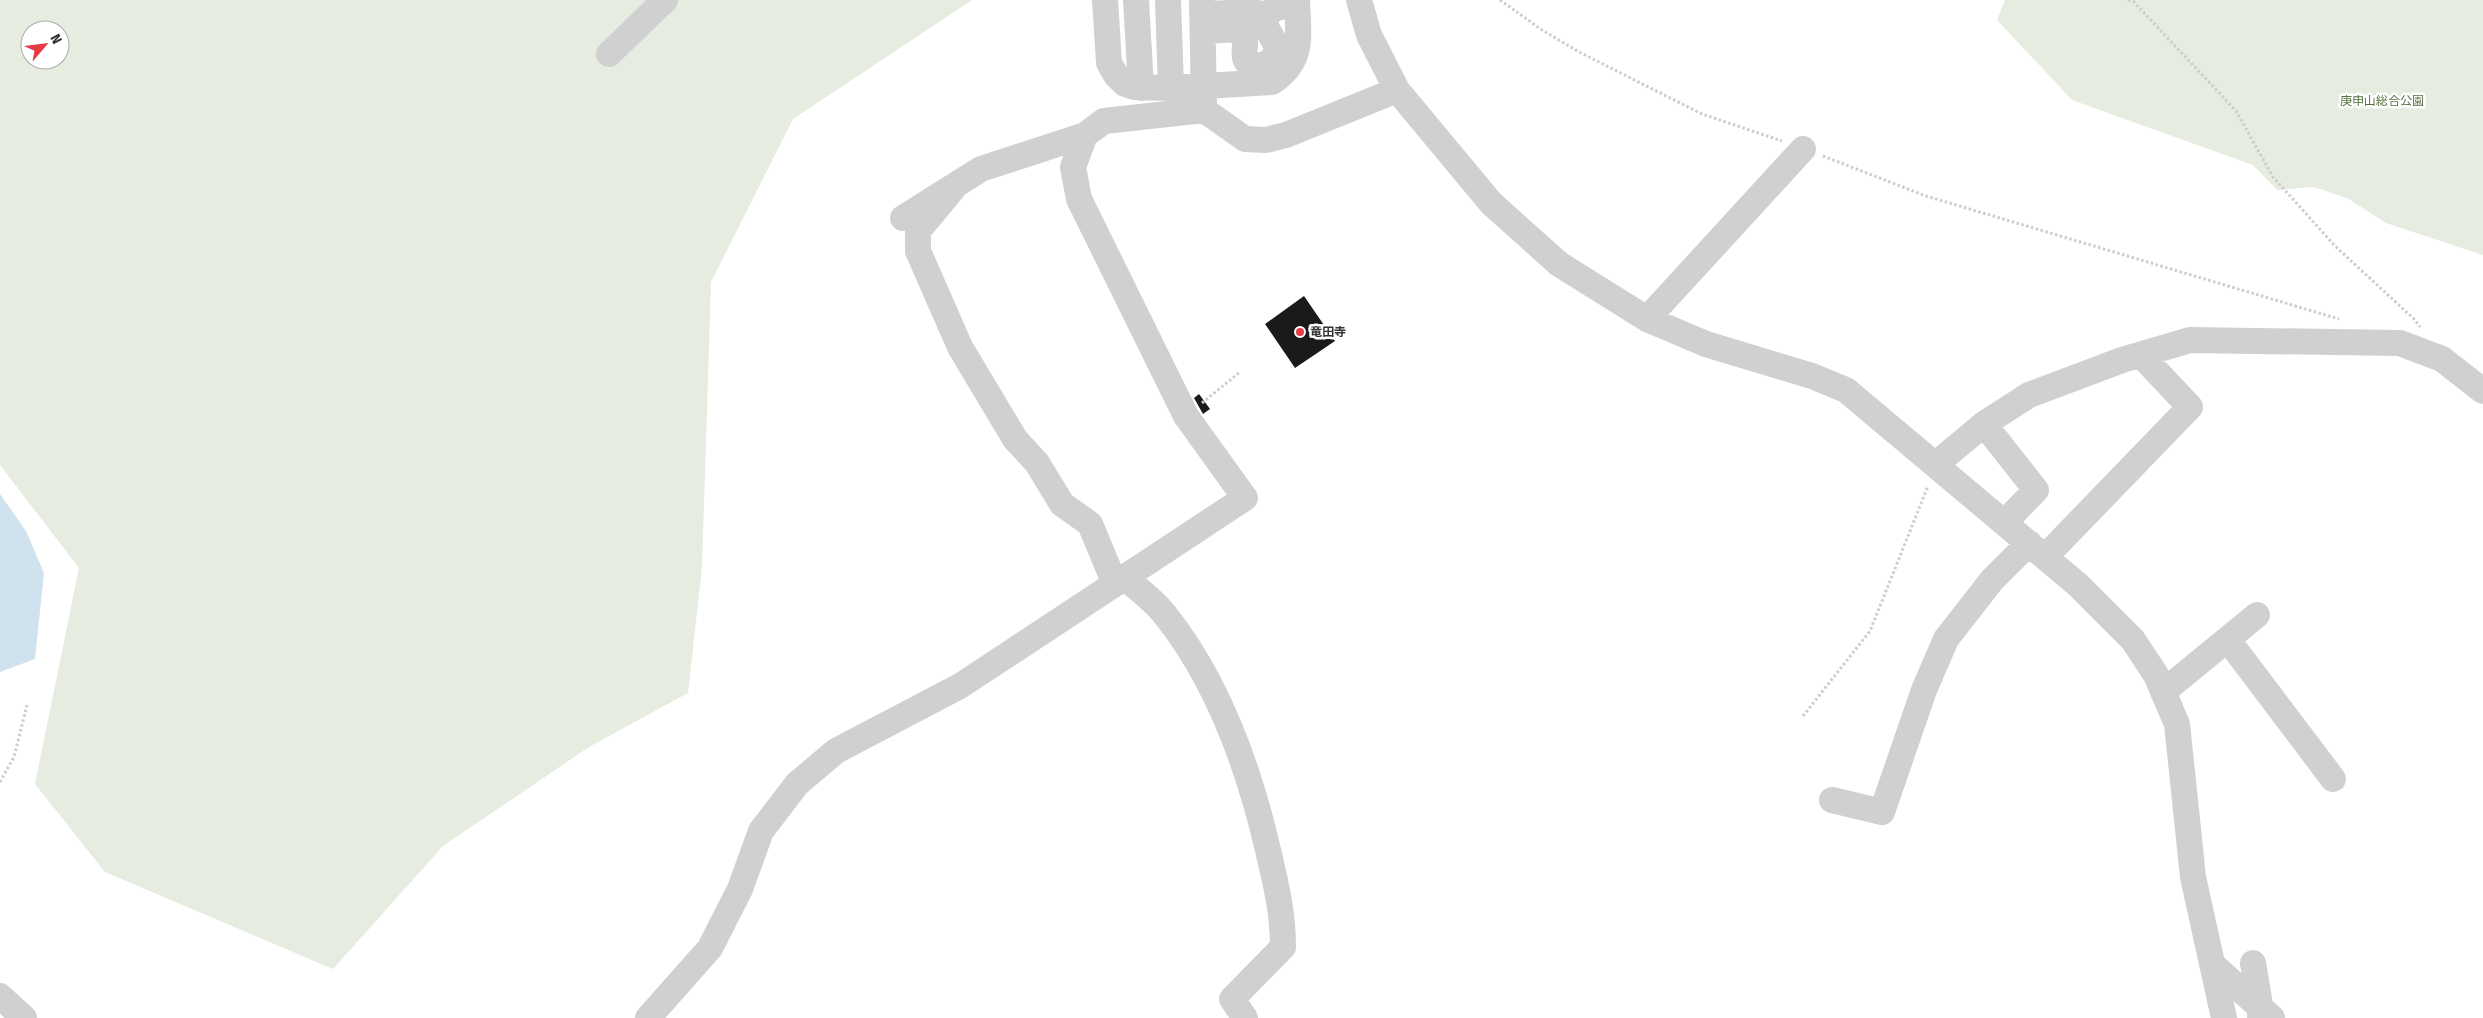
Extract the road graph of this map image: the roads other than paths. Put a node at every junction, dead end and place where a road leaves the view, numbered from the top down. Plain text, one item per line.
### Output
1 (666, 0) edge
2 (1105, 0) edge
3 (1136, 0) edge
4 (1168, 0) edge
5 (1359, 0) edge
6 (1297, 3) edge
7 (1256, 12) dead end
8 (1202, 15) edge
9 (609, 54) dead end
10 (1141, 88) junction
11 (1171, 88) junction
12 (1397, 90) junction
13 (1204, 99) junction
14 (1085, 135) junction
15 (1803, 149) road end
16 (957, 184) junction
17 (903, 218) dead end
18 (1647, 319) junction
19 (2142, 356) junction
20 (2483, 390) edge
21 (1984, 424) junction
22 (1936, 464) junction
23 (2005, 522) junction
24 (2037, 550) junction
25 (1120, 580) junction
26 (2257, 615) dead end
27 (2228, 640) junction
28 (2163, 692) junction
29 (2333, 779) dead end
30 (1832, 800) dead end
31 (2253, 963) dead end
32 (2213, 965) junction
33 (0, 996) edge
34 (1238, 1009) edge
35 (2264, 1016) edge
36 (24, 1018) edge
37 (648, 1018) edge
38 (2224, 1018) edge

1 - 9 street
2 - 10 street
3 - 10 street
4 - 11 street
5 - 12 street
6 - 8 street
6 - 13 street
7 - 8 street
8 - 13 street
10 - 11 street
11 - 13 street
12 - 13 street
12 - 18 street
13 - 14 street
14 - 16 street
14 - 25 street
15 - 18 street
16 - 17 street
16 - 25 street
18 - 22 street
19 - 20 street
19 - 21 street
19 - 24 street
21 - 22 street
21 - 23 street
22 - 23 street
23 - 24 street
24 - 28 street
24 - 30 street
25 - 34 street
25 - 37 street
26 - 27 street
27 - 28 street
27 - 29 street
28 - 32 street
31 - 35 street
32 - 35 street
32 - 38 street
33 - 36 street

